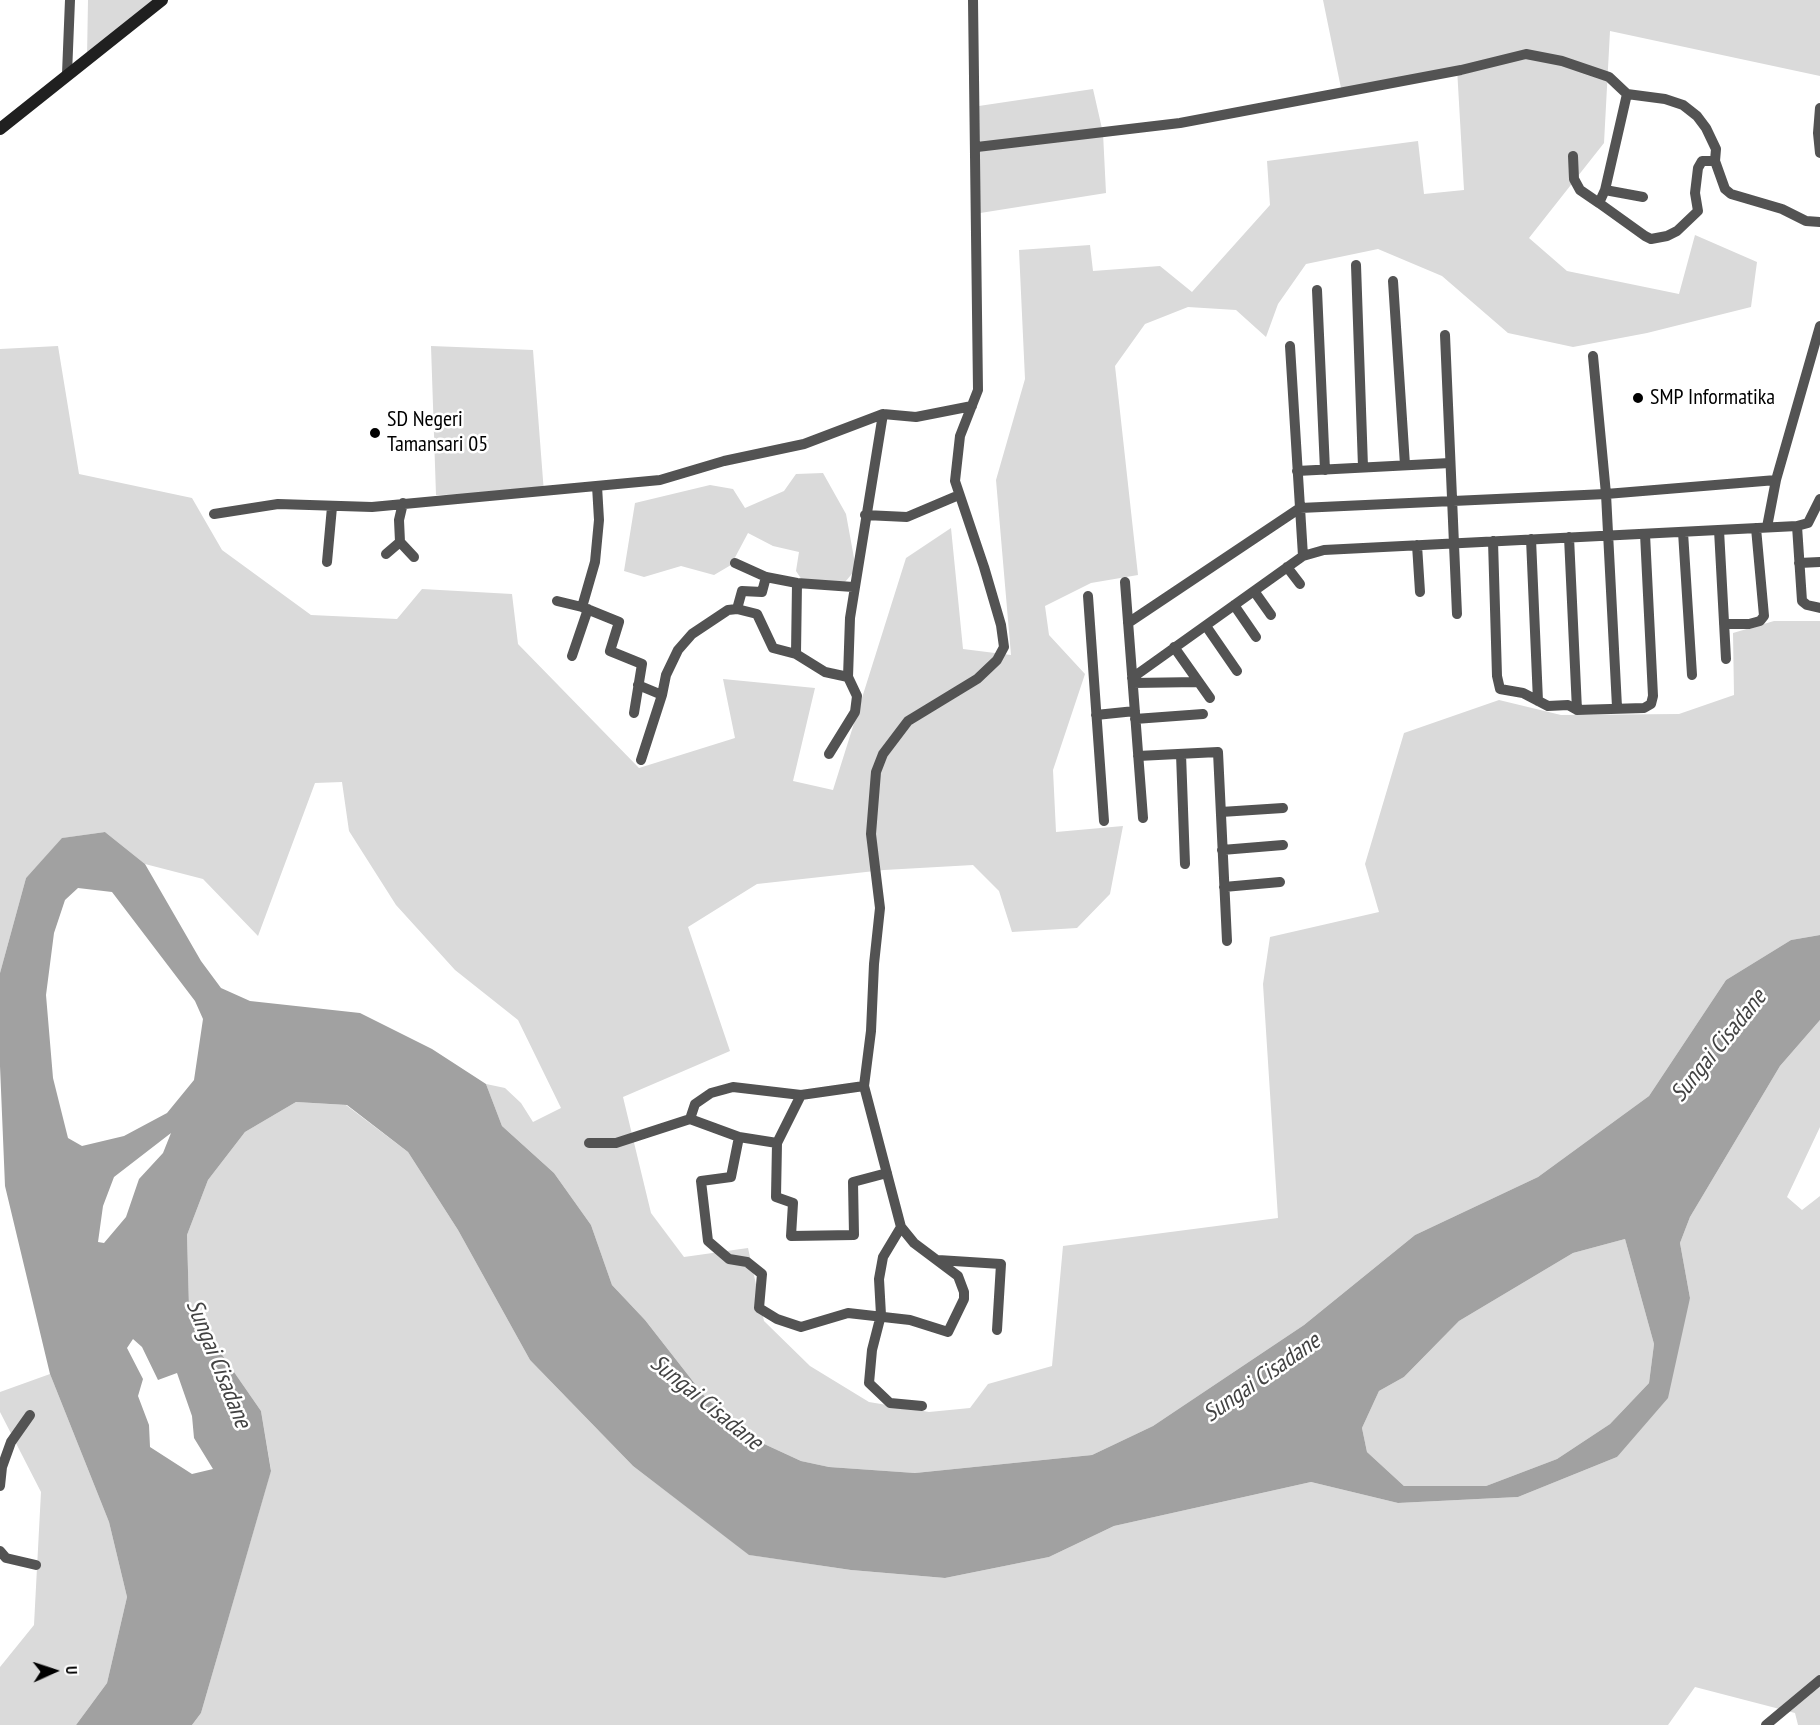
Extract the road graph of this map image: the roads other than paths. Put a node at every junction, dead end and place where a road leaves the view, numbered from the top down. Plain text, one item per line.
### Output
1 (70, 0) edge
2 (162, 0) edge
3 (973, 0) edge
4 (67, 74) junction
5 (1627, 94) junction
6 (1820, 108) edge
7 (0, 129) edge
8 (977, 147) junction
9 (1820, 153) edge
10 (1573, 156) dead end
11 (1715, 161) junction
12 (1605, 190) junction
13 (1643, 197) dead end
14 (1599, 203) junction
15 (1820, 222) edge
16 (1356, 264) dead end
17 (1393, 281) dead end
18 (1317, 290) dead end
19 (1820, 326) edge
20 (1445, 335) dead end
21 (1290, 346) dead end
22 (1593, 356) dead end
23 (972, 406) junction
24 (883, 414) junction
25 (1450, 463) junction
26 (1405, 465) junction
27 (1363, 467) junction
28 (1325, 470) junction
29 (1297, 471) junction
30 (1776, 480) junction
31 (597, 486) junction
32 (1606, 494) junction
33 (958, 495) junction
34 (1452, 500) junction
35 (1820, 502) edge
36 (403, 503) junction
37 (332, 507) junction
38 (1300, 508) junction
39 (214, 514) dead end
40 (865, 515) junction
41 (1808, 523) junction
42 (1820, 524) edge
43 (1797, 526) junction
44 (1761, 528) junction
45 (1719, 530) junction
46 (1683, 532) junction
47 (1645, 534) junction
48 (1606, 536) junction
49 (1569, 537) junction
50 (1531, 539) junction
51 (1493, 541) junction
52 (400, 542) junction
53 (1453, 543) junction
54 (1417, 545) junction
55 (386, 554) dead end
56 (1303, 556) junction
57 (414, 557) dead end
58 (327, 562) dead end
59 (1820, 562) edge
60 (735, 563) dead end
61 (1799, 563) junction
62 (1287, 567) junction
63 (765, 577) junction
64 (1125, 582) dead end
65 (797, 583) junction
66 (1300, 584) dead end
67 (853, 587) junction
68 (1254, 591) junction
69 (1420, 592) dead end
70 (1088, 596) dead end
71 (557, 601) dead end
72 (1234, 605) junction
73 (585, 608) junction
74 (1820, 608) edge
75 (737, 609) junction
76 (1457, 614) dead end
77 (1271, 615) dead end
78 (1128, 623) junction
79 (1724, 624) junction
80 (1206, 626) junction
81 (1256, 637) dead end
82 (1174, 647) junction
83 (796, 654) junction
84 (572, 656) dead end
85 (1726, 659) dead end
86 (1237, 671) dead end
87 (1692, 675) dead end
88 (848, 677) junction
89 (1132, 680) junction
90 (1198, 682) junction
91 (638, 685) junction
92 (662, 695) junction
93 (1210, 698) dead end
94 (1538, 701) junction
95 (1617, 707) junction
96 (1577, 710) junction
97 (634, 713) dead end
98 (1203, 714) dead end
99 (1096, 715) junction
100 (1135, 715) junction
101 (829, 754) dead end
102 (1181, 754) junction
103 (1138, 756) junction
104 (641, 760) dead end
105 (1283, 808) dead end
106 (1221, 812) junction
107 (1143, 818) dead end
108 (1104, 821) dead end
109 (1283, 845) dead end
110 (1222, 850) junction
111 (1185, 864) dead end
112 (1281, 882) dead end
113 (1224, 887) junction
114 (1227, 940) dead end
115 (864, 1086) junction
116 (801, 1095) junction
117 (690, 1119) junction
118 (739, 1137) junction
119 (589, 1143) dead end
120 (777, 1143) junction
121 (887, 1173) junction
122 (901, 1227) junction
123 (938, 1260) junction
124 (881, 1315) junction
125 (997, 1330) dead end
126 (922, 1406) dead end
127 (30, 1415) dead end
128 (0, 1486) edge
129 (0, 1551) edge
130 (36, 1565) dead end
131 (1820, 1680) edge
132 (1766, 1725) edge

1 - 4 street
2 - 4 main road
3 - 8 street
4 - 7 main road
5 - 8 street
5 - 11 street
5 - 12 street
6 - 9 street
8 - 23 street
10 - 14 street
11 - 14 street
11 - 15 street
12 - 13 street
12 - 14 street
16 - 27 street
17 - 26 street
18 - 28 street
19 - 30 street
20 - 25 street
21 - 29 street
22 - 32 street
23 - 24 street
23 - 33 street
24 - 31 street
24 - 40 street
25 - 26 street
25 - 34 street
26 - 27 street
27 - 28 street
28 - 29 street
29 - 38 street
30 - 32 street
30 - 44 street
31 - 36 street
31 - 73 street
32 - 34 street
32 - 48 street
33 - 40 street
33 - 115 street
34 - 38 street
34 - 53 street
35 - 41 street
36 - 37 street
36 - 52 street
37 - 39 street
37 - 58 street
38 - 56 street
38 - 78 street
40 - 67 street
41 - 42 street
41 - 43 street
43 - 44 street
43 - 61 street
44 - 45 street
44 - 79 street
45 - 46 street
45 - 79 street
46 - 47 street
46 - 87 street
47 - 48 street
47 - 95 street
48 - 49 street
48 - 95 street
49 - 50 street
49 - 96 street
50 - 51 street
50 - 94 street
51 - 53 street
51 - 94 street
52 - 55 street
52 - 57 street
53 - 54 street
53 - 76 street
54 - 56 street
54 - 69 street
56 - 62 street
59 - 61 street
60 - 63 street
61 - 74 street
62 - 66 street
62 - 68 street
63 - 65 street
63 - 75 street
64 - 78 street
65 - 67 street
65 - 83 street
67 - 88 street
68 - 72 street
68 - 77 street
70 - 99 street
71 - 73 street
72 - 80 street
72 - 81 street
73 - 84 street
73 - 91 street
75 - 83 street
75 - 92 street
78 - 89 street
79 - 85 street
80 - 82 street
80 - 86 street
82 - 89 street
82 - 90 street
83 - 88 street
88 - 101 street
89 - 90 street
89 - 100 street
90 - 93 street
91 - 92 street
91 - 97 street
92 - 104 street
94 - 96 street
95 - 96 street
98 - 100 street
99 - 100 street
99 - 108 street
100 - 103 street
102 - 103 street
102 - 106 street
102 - 111 street
103 - 107 street
105 - 106 street
106 - 110 street
109 - 110 street
110 - 113 street
112 - 113 street
113 - 114 street
115 - 116 street
115 - 121 street
116 - 117 street
116 - 120 street
117 - 118 street
117 - 119 street
118 - 120 street
118 - 124 street
120 - 121 street
121 - 122 street
122 - 123 street
122 - 124 street
123 - 124 street
123 - 125 street
124 - 126 street
127 - 128 street
129 - 130 street
131 - 132 street

